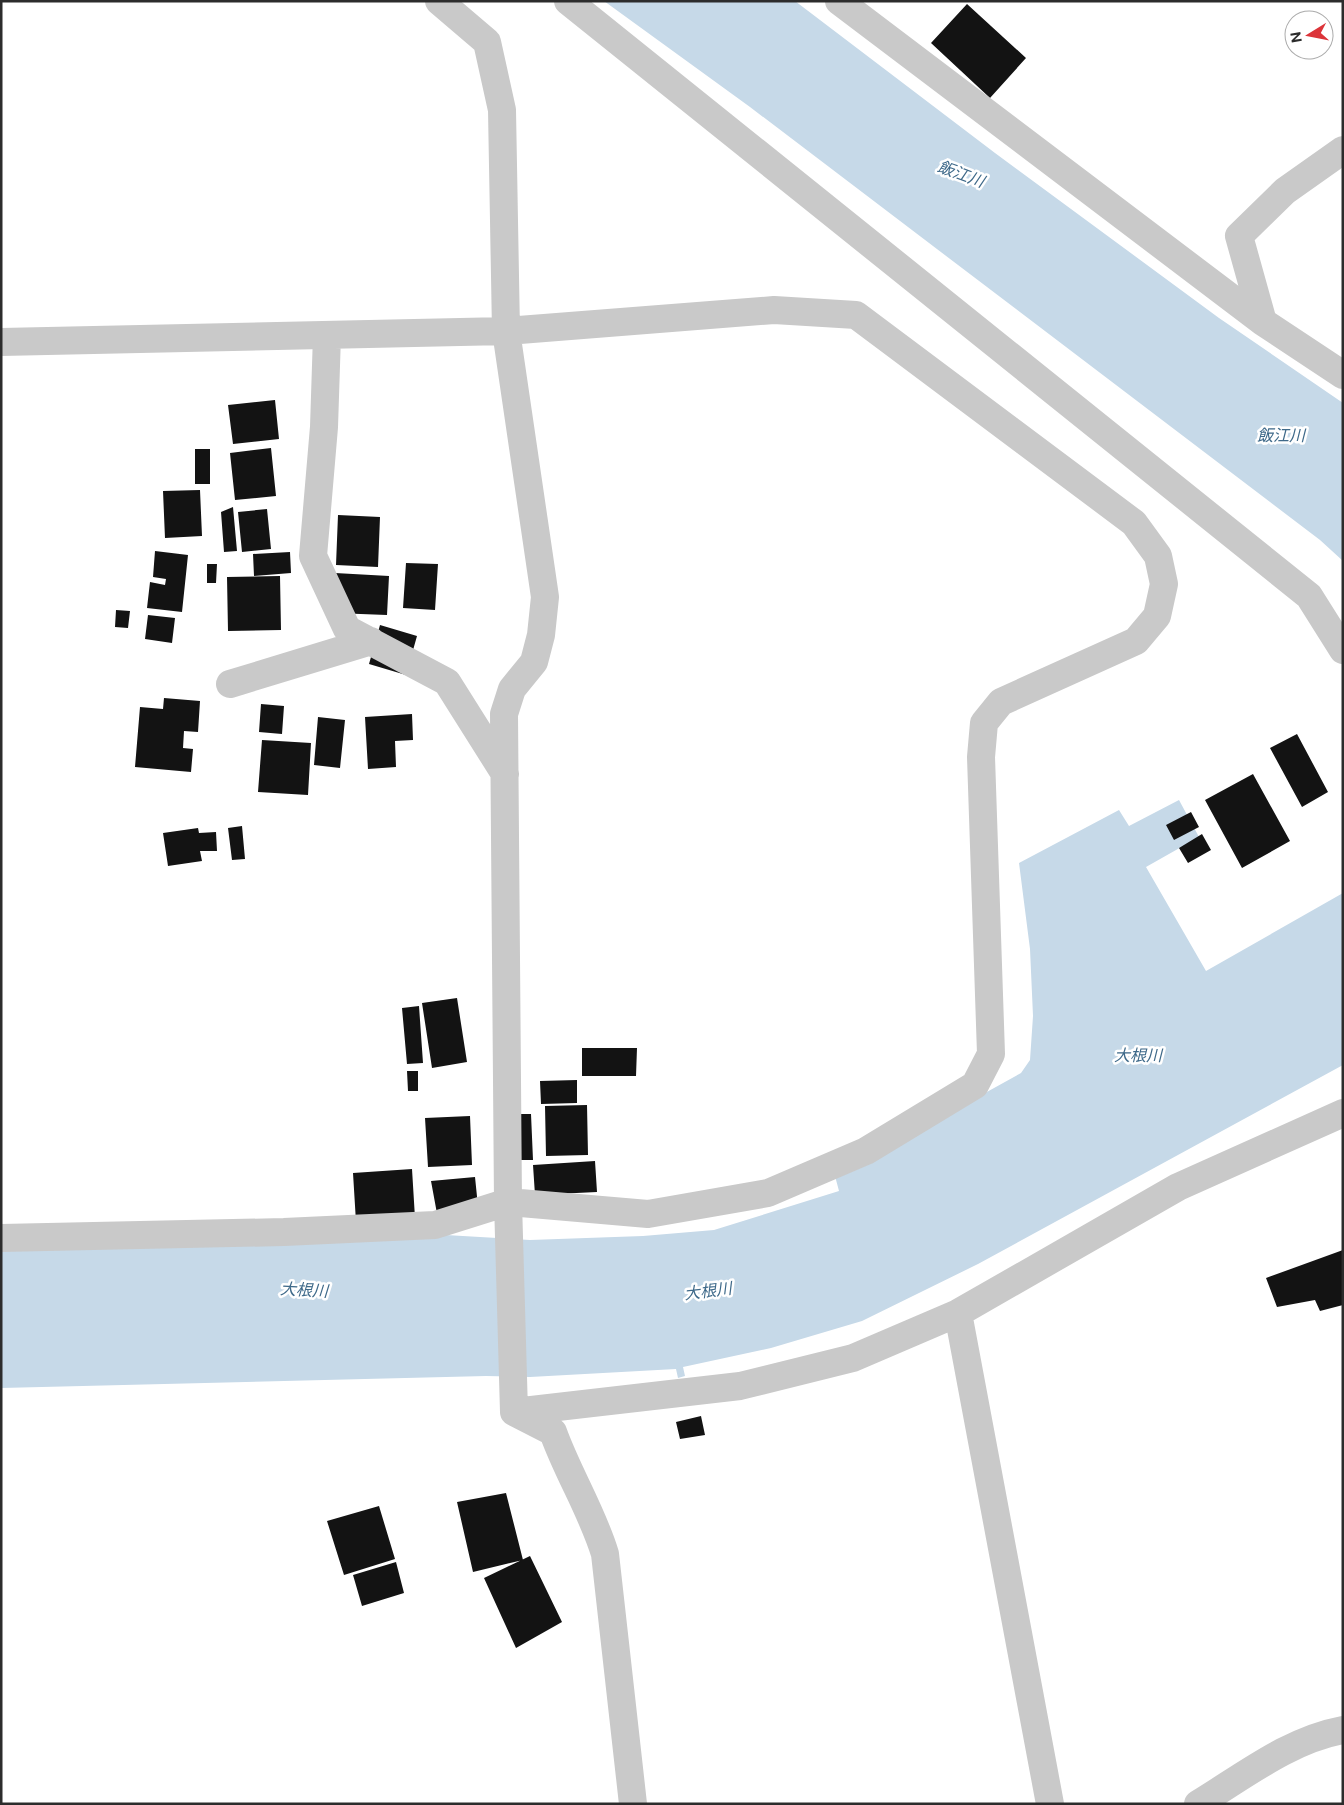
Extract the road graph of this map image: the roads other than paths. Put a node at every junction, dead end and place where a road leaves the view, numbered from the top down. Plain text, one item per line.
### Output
1 (439, 1) edge
2 (568, 1) edge
3 (839, 1) edge
4 (1343, 150) edge
5 (1263, 322) junction
6 (506, 331) junction
7 (327, 335) junction
8 (1, 342) edge
9 (1343, 375) edge
10 (371, 642) junction
11 (1343, 650) edge
12 (230, 684) dead end
13 (506, 774) junction
14 (1343, 1113) edge
15 (508, 1208) junction
16 (1, 1238) edge
17 (958, 1313) junction
18 (514, 1412) junction
19 (1343, 1730) edge
20 (634, 1804) edge
21 (1050, 1804) edge
22 (1198, 1804) edge

1 - 6 street
2 - 11 street
3 - 5 street
4 - 5 street
5 - 9 street
6 - 7 street
6 - 13 street
6 - 15 street
7 - 8 street
7 - 10 street
10 - 12 street
10 - 13 street
13 - 15 street
14 - 17 street
15 - 16 street
15 - 18 street
17 - 18 street
17 - 21 street
18 - 20 street
19 - 22 street

